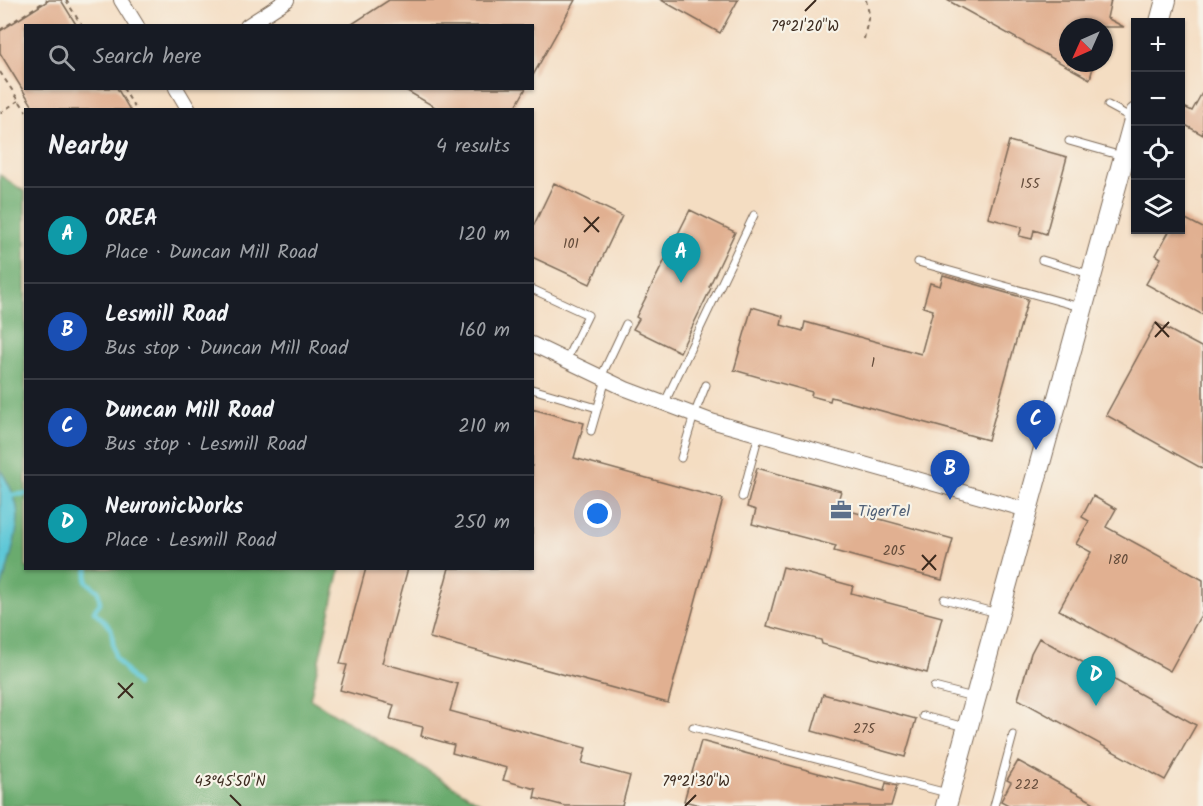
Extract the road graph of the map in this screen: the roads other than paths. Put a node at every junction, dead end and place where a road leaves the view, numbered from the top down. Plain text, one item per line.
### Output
1 (121, 0) edge
2 (287, 0) edge
3 (1166, 0) edge
4 (1161, 18) edge
5 (136, 24) edge
6 (252, 24) edge
7 (177, 90) edge
8 (1108, 105) dead end
9 (188, 108) edge
10 (1131, 114) edge
11 (1132, 126) edge
12 (1069, 141) dead end
13 (1123, 157) junction
14 (754, 215) dead end
15 (1042, 261) dead end
16 (918, 262) dead end
17 (1091, 275) junction
18 (534, 290) edge
19 (1082, 307) junction
20 (626, 324) dead end
21 (534, 345) edge
22 (566, 360) junction
23 (603, 378) junction
24 (706, 385) dead end
25 (534, 390) edge
26 (664, 404) junction
27 (597, 408) junction
28 (694, 415) junction
29 (591, 431) dead end
30 (759, 434) junction
31 (681, 458) dead end
32 (742, 497) dead end
33 (1027, 510) junction
34 (944, 599) dead end
35 (999, 613) junction
36 (934, 687) dead end
37 (976, 698) junction
38 (923, 716) dead end
39 (693, 727) dead end
40 (968, 728) junction
41 (1013, 735) dead end
42 (948, 800) edge
43 (994, 806) edge

1 - 5 street
2 - 6 street
3 - 4 street
7 - 9 street
8 - 10 lane
11 - 13 street
12 - 13 lane
13 - 17 street
14 - 26 lane
15 - 17 lane
16 - 19 lane
17 - 19 street
18 - 22 lane
19 - 33 street
20 - 23 lane
21 - 22 street
22 - 23 street
23 - 26 street
23 - 27 lane
24 - 28 lane
25 - 27 lane
26 - 28 street
27 - 29 lane
28 - 30 street
28 - 31 lane
30 - 32 lane
30 - 33 street
33 - 35 street
34 - 35 lane
35 - 37 street
36 - 37 lane
37 - 40 street
38 - 40 lane
39 - 42 lane
40 - 42 street
41 - 43 lane

